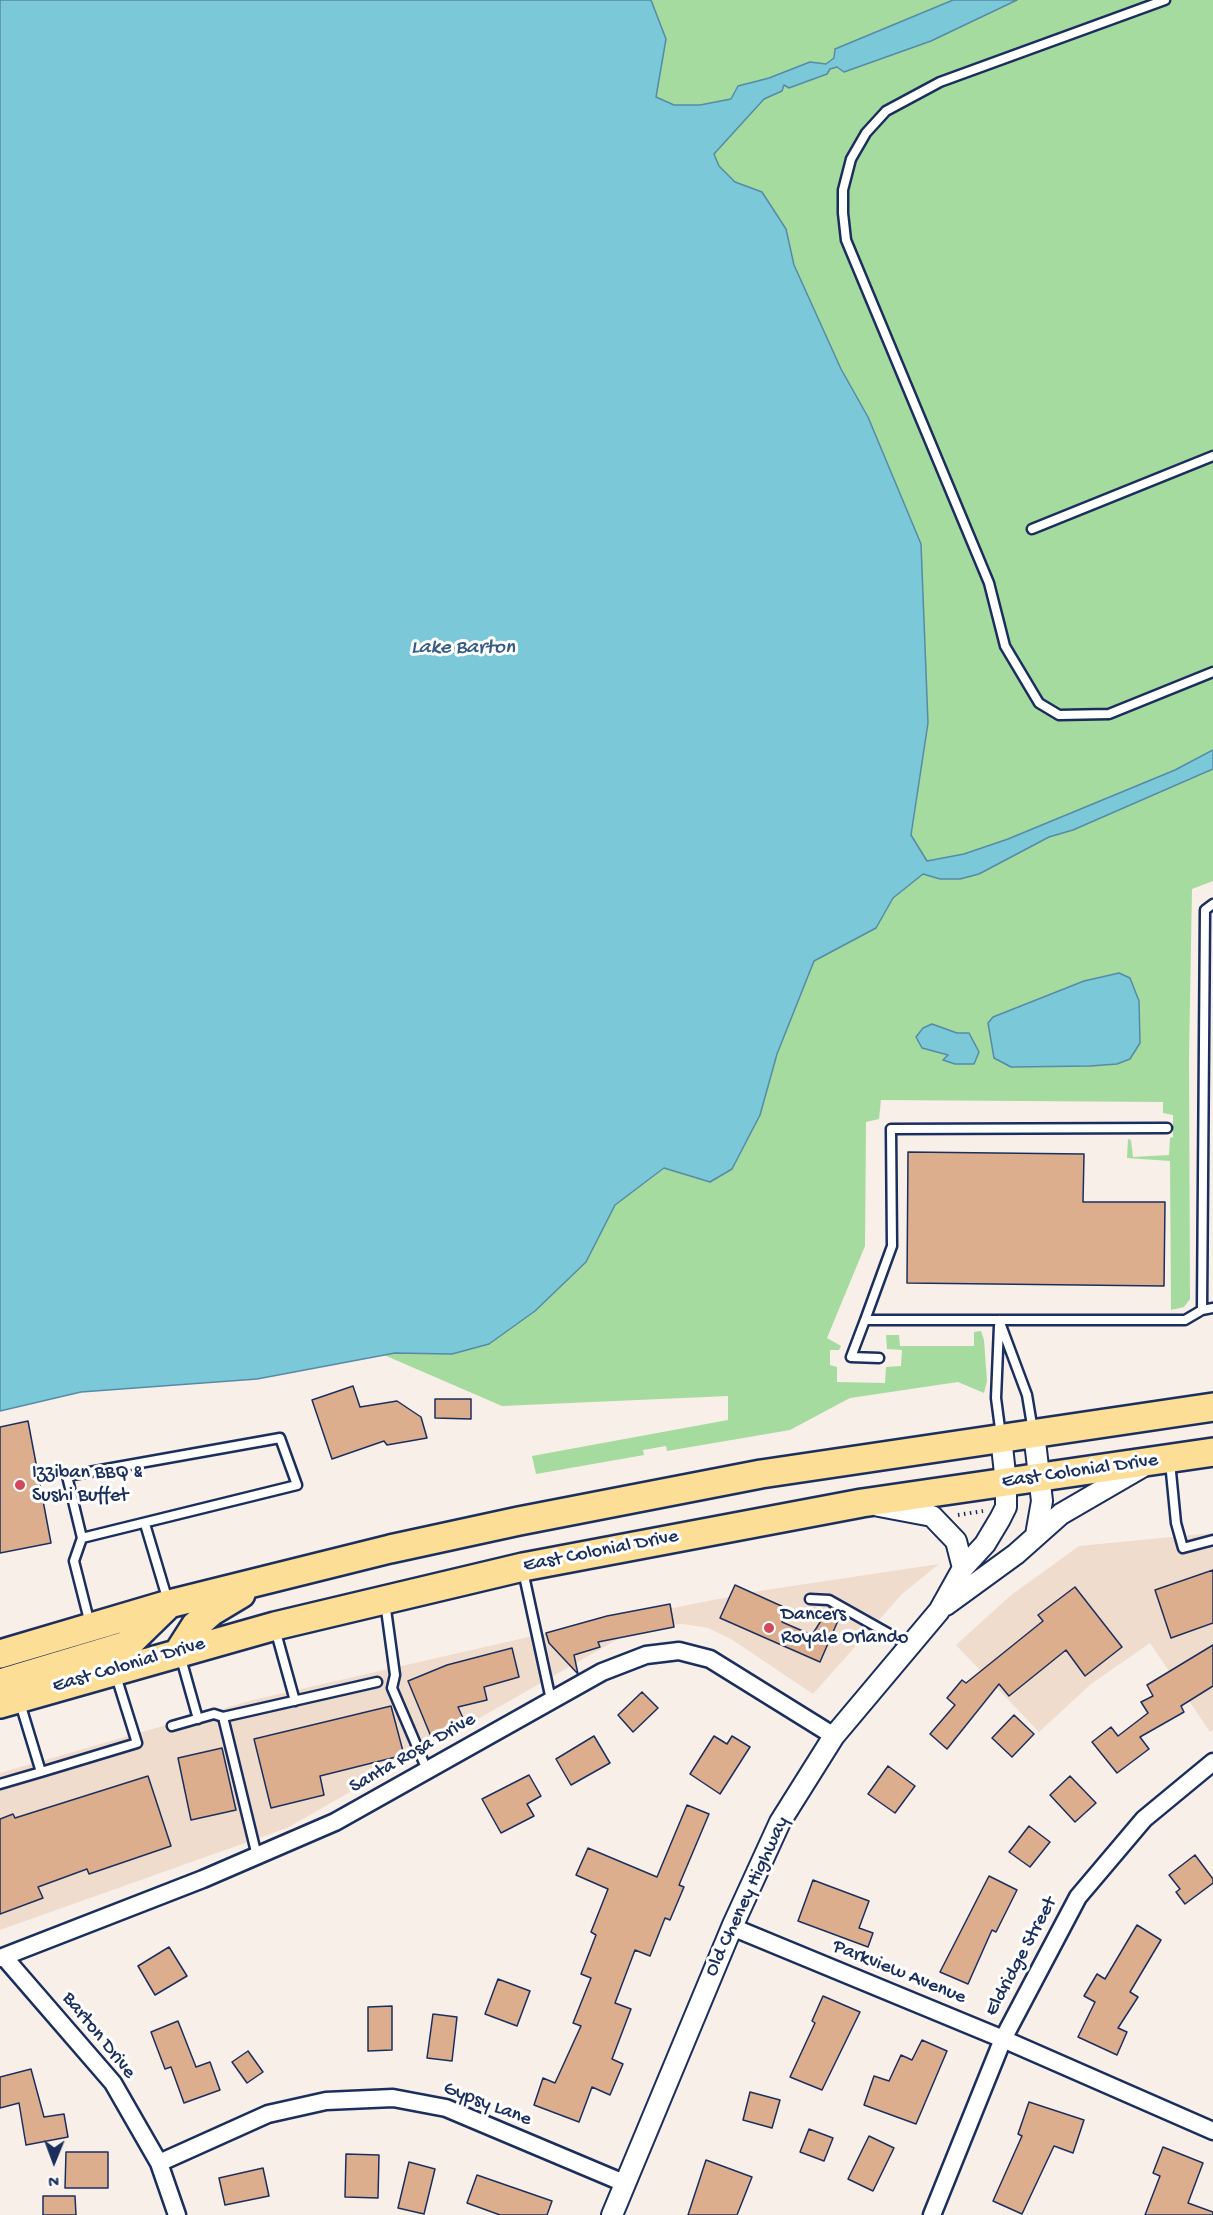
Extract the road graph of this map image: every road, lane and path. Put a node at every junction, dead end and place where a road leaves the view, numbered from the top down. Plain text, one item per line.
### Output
1 (1165, 0) edge
2 (1213, 456) edge
3 (1032, 529) dead end
4 (1213, 672) edge
5 (1213, 904) edge
6 (1167, 1128) dead end
7 (1213, 1308) edge
8 (1202, 1310) junction
9 (865, 1320) junction
10 (999, 1320) junction
11 (879, 1358) dead end
12 (1213, 1407) edge
13 (1034, 1433) junction
14 (1001, 1437) junction
15 (1213, 1452) edge
16 (1161, 1460) junction
17 (1039, 1478) junction
18 (1006, 1483) junction
19 (862, 1503) junction
20 (994, 1509) dead end
21 (957, 1515) dead end
22 (145, 1524) junction
23 (1036, 1535) junction
24 (82, 1538) junction
25 (1213, 1540) edge
26 (523, 1567) junction
27 (963, 1568) junction
28 (266, 1580) junction
29 (385, 1599) junction
30 (810, 1599) dead end
31 (169, 1604) junction
32 (939, 1611) junction
33 (275, 1626) junction
34 (91, 1627) junction
35 (910, 1646) junction
36 (179, 1652) junction
37 (0, 1654) edge
38 (114, 1670) junction
39 (377, 1682) dead end
40 (6, 1695) edge
41 (551, 1700) junction
42 (295, 1701) junction
43 (223, 1717) junction
44 (198, 1719) junction
45 (172, 1726) dead end
46 (834, 1736) junction
47 (1213, 1762) edge
48 (427, 1770) junction
49 (40, 1772) junction
50 (0, 1784) edge
51 (257, 1856) junction
52 (732, 1927) junction
53 (2, 1958) edge
54 (1003, 2039) junction
55 (1213, 2131) edge
56 (159, 2163) junction
57 (624, 2183) junction
58 (177, 2215) edge
59 (612, 2215) edge
60 (932, 2215) edge

1 - 4 lane
2 - 3 lane
5 - 8 lane
6 - 9 lane
7 - 8 lane
8 - 10 lane
9 - 10 lane
9 - 11 lane
10 - 13 lane
10 - 14 lane
12 - 13 highway
13 - 14 highway
13 - 17 street
14 - 18 street, Old Cheney Highway
14 - 28 highway
15 - 16 highway, East Colonial Drive
16 - 17 highway, East Colonial Drive
16 - 23 street, Old Cheney Highway
16 - 25 lane
17 - 18 highway, East Colonial Drive
17 - 23 street
18 - 19 highway, East Colonial Drive
18 - 27 street, Old Cheney Highway
19 - 26 highway, East Colonial Drive
19 - 27 street
20 - 21 path
22 - 24 lane
22 - 24 lane
22 - 31 lane
23 - 32 street, Old Cheney Highway
24 - 34 lane
26 - 29 highway, East Colonial Drive
26 - 41 lane
27 - 32 street, Old Cheney Highway
28 - 31 highway
28 - 36 highway
29 - 33 highway, East Colonial Drive
29 - 48 lane
30 - 35 lane
31 - 34 highway
31 - 40 highway
32 - 35 street, Old Cheney Highway
33 - 36 highway, East Colonial Drive
33 - 42 lane
34 - 37 highway
35 - 46 street, Old Cheney Highway
36 - 38 highway, East Colonial Drive
36 - 44 lane
38 - 40 highway, East Colonial Drive
38 - 49 lane
39 - 42 lane
40 - 49 lane
41 - 46 street, Santa Rosa Drive
41 - 48 street, Santa Rosa Drive
42 - 43 lane
43 - 44 lane
43 - 51 lane
44 - 45 lane
46 - 52 street, Old Cheney Highway
47 - 54 street, Eldridge Street
48 - 51 street, Santa Rosa Drive
49 - 50 lane
51 - 53 street, Santa Rosa Drive
52 - 54 street, Parkview Avenue
52 - 57 street, Old Cheney Highway
53 - 56 street, Barton Drive
54 - 55 street, Parkview Avenue
54 - 60 street, Eldridge Street
56 - 57 street, Gypsy Lane
56 - 58 street, Barton Drive
57 - 59 street, Old Cheney Highway

